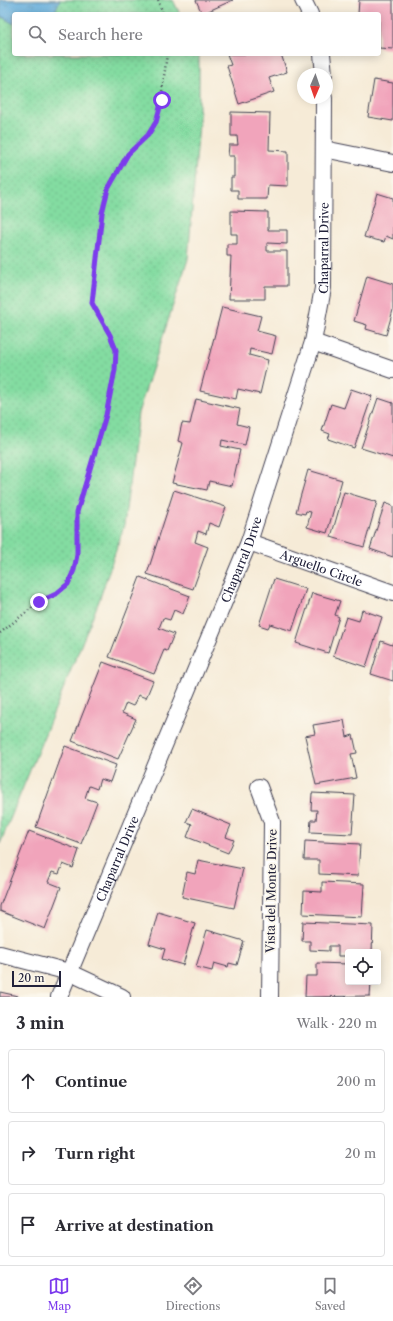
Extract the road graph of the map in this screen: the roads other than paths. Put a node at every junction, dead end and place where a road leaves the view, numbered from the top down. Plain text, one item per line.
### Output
1 (303, 0) edge
2 (309, 12) edge
3 (322, 56) edge
4 (323, 68) edge
5 (324, 104) edge
6 (324, 149) junction
7 (393, 163) edge
8 (313, 342) junction
9 (393, 370) edge
10 (249, 542) junction
11 (393, 593) edge
12 (259, 787) dead end
13 (0, 954) edge
14 (69, 972) junction
15 (59, 997) edge
16 (122, 997) edge
17 (270, 997) edge

1 - 2 street
3 - 4 street
5 - 6 street, Chaparral Drive
6 - 7 street
6 - 8 street, Chaparral Drive
8 - 9 street
8 - 10 street, Chaparral Drive
10 - 11 street, Arguello Circle
10 - 14 street, Chaparral Drive
12 - 17 street, Vista del Monte Drive
13 - 14 street
14 - 15 street, Chaparral Drive
14 - 16 street

